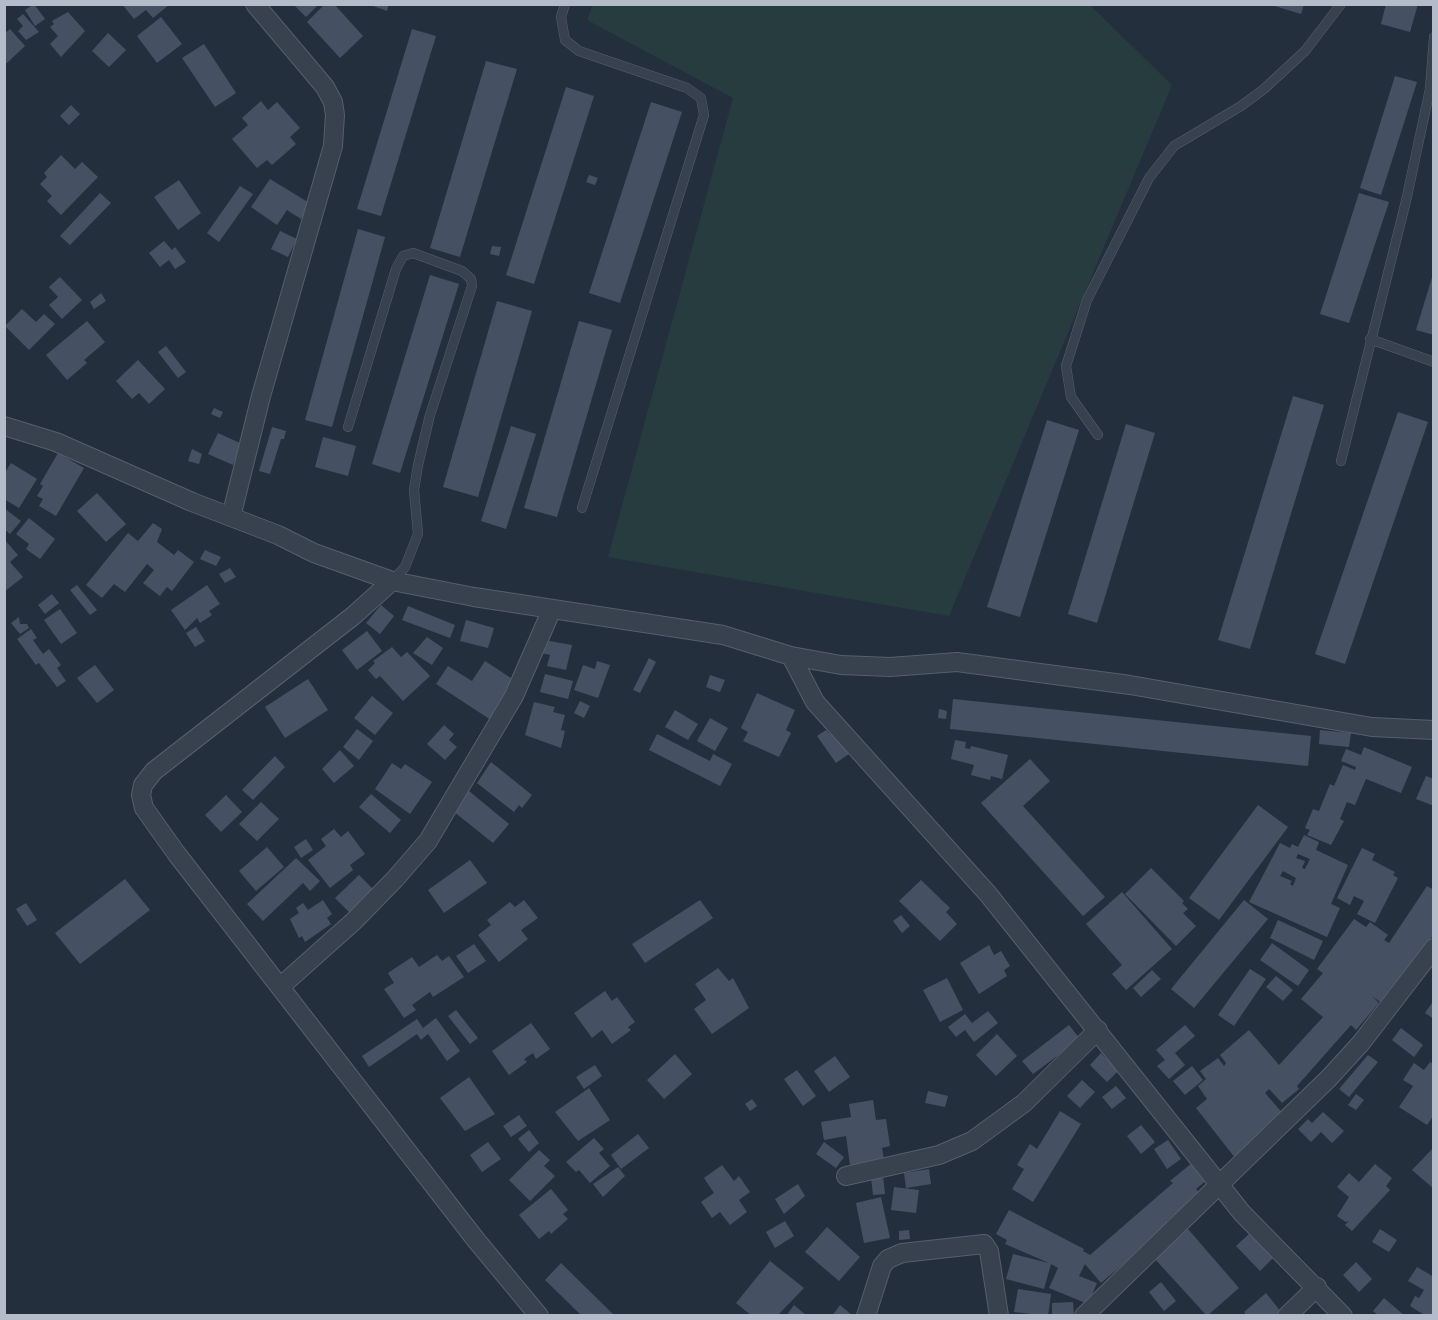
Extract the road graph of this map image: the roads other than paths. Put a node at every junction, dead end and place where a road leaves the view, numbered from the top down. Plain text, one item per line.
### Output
1 (255, 4) edge
2 (565, 4) edge
3 (1341, 4) edge
4 (1434, 37) edge
5 (1370, 339) junction
6 (1434, 362) edge
7 (4, 426) edge
8 (348, 427) dead end
9 (1098, 435) dead end
10 (1341, 461) dead end
11 (582, 508) dead end
12 (231, 517) junction
13 (392, 581) junction
14 (552, 609) junction
15 (791, 656) junction
16 (1434, 730) edge
17 (1434, 948) edge
18 (280, 987) junction
19 (1098, 1030) junction
20 (846, 1176) dead end
21 (1221, 1185) junction
22 (1317, 1287) junction
23 (539, 1316) edge
24 (866, 1316) edge
25 (999, 1316) edge
26 (1084, 1316) edge
27 (1287, 1316) edge
28 (1343, 1316) edge

1 - 12 street
2 - 11 lane
3 - 9 lane
4 - 5 lane
5 - 6 lane
5 - 10 lane
7 - 12 street
8 - 13 lane
12 - 13 street
13 - 14 street
13 - 18 street
14 - 15 street
14 - 18 street
15 - 16 street
15 - 19 street
17 - 21 street
18 - 23 street
19 - 20 street
19 - 21 street
21 - 22 street
21 - 26 street
22 - 27 street
22 - 28 street
24 - 25 street

